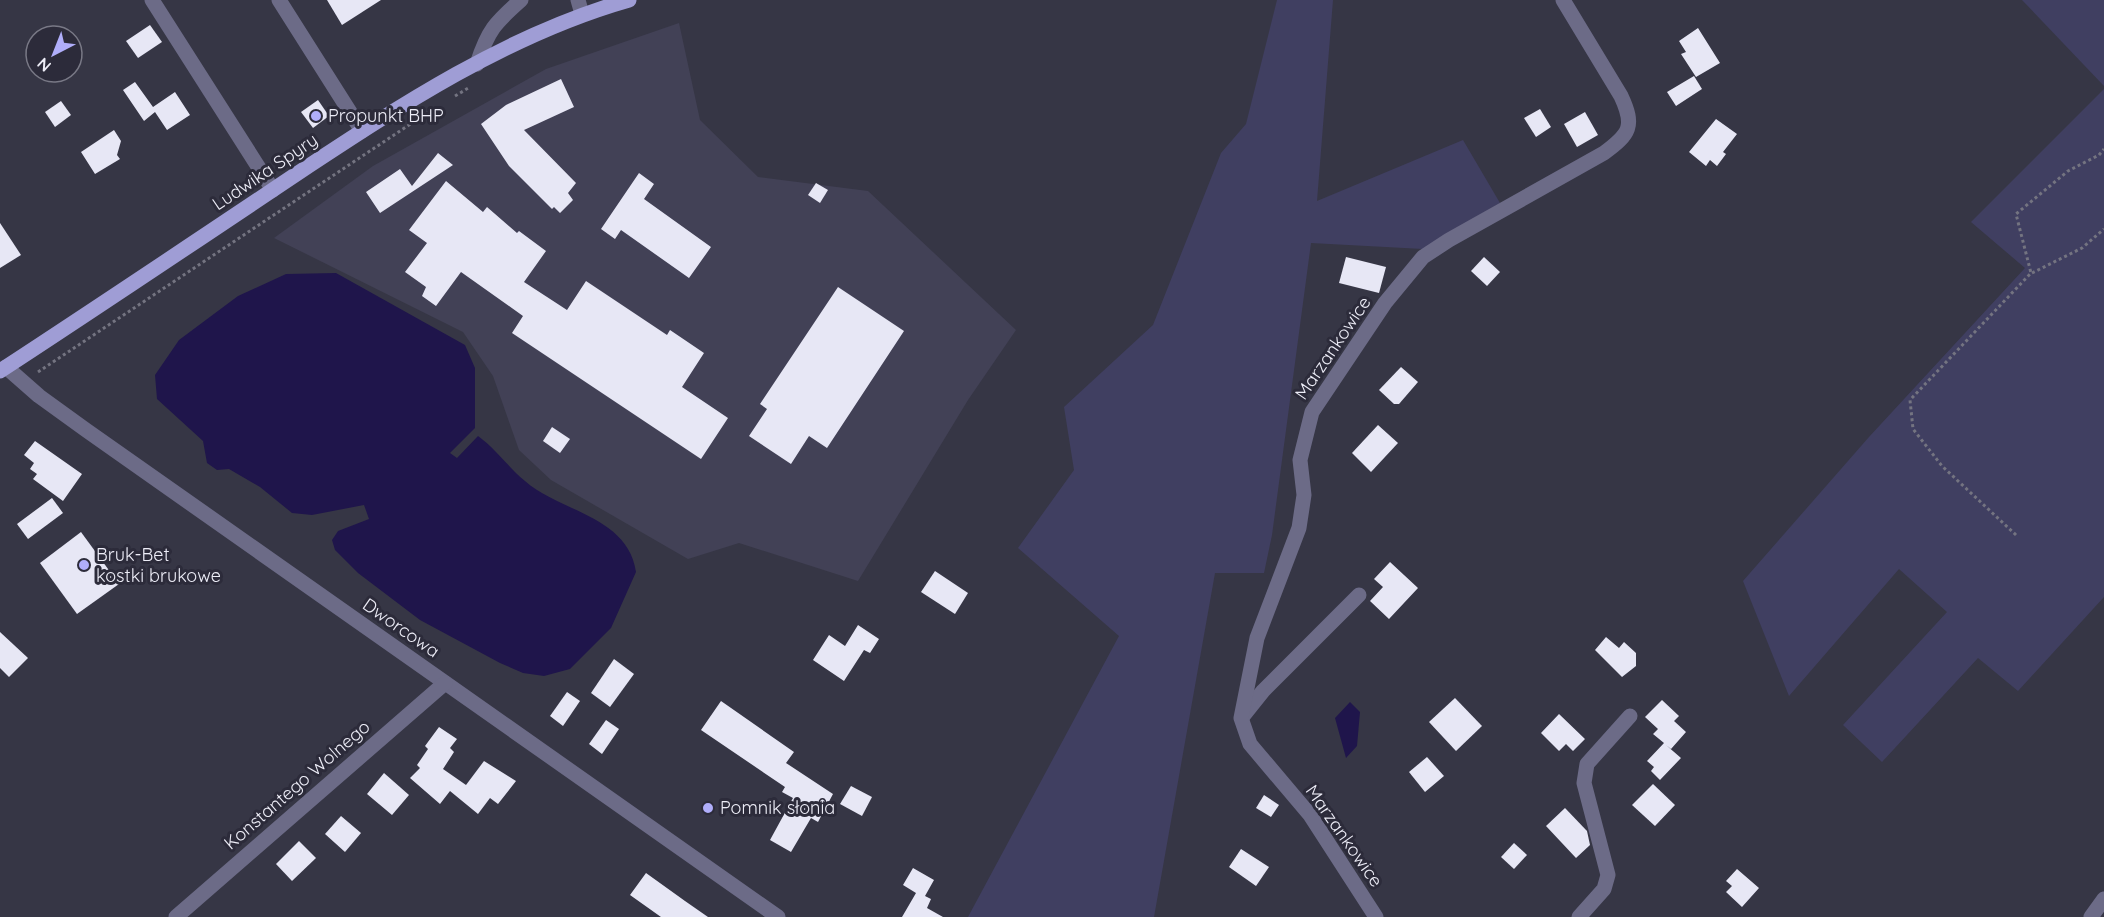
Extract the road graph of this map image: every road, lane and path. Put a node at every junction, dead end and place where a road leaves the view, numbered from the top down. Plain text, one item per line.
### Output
1 (152, 0) edge
2 (279, 0) edge
3 (521, 0) edge
4 (629, 0) edge
5 (1563, 0) edge
6 (580, 7) edge
7 (477, 64) junction
8 (471, 87) dead end
9 (450, 99) dead end
10 (439, 105) dead end
11 (362, 131) junction
12 (2104, 149) edge
13 (273, 190) junction
14 (2104, 229) edge
15 (2031, 273) junction
16 (3, 369) edge
17 (38, 372) dead end
18 (2016, 535) dead end
19 (1359, 596) dead end
20 (445, 682) junction
21 (1630, 716) dead end
22 (1241, 718) junction
23 (2104, 899) edge
24 (176, 917) edge
25 (778, 917) edge
26 (1376, 917) edge
27 (1579, 917) edge
28 (2091, 917) edge

1 - 13 street
2 - 11 street
3 - 7 street
4 - 6 main road, Ludwika Spyry
5 - 22 street, Marzankowice
6 - 7 main road, Ludwika Spyry
7 - 11 main road, Ludwika Spyry
8 - 9 path
10 - 17 path
11 - 13 main road, Ludwika Spyry
12 - 15 path
13 - 16 main road, Ludwika Spyry
14 - 15 path
15 - 18 path
16 - 20 street, Dworcowa
19 - 22 street
20 - 24 street, Konstantego Wolnego
20 - 25 street, Dworcowa
21 - 27 street
22 - 26 street, Marzankowice
23 - 28 street

